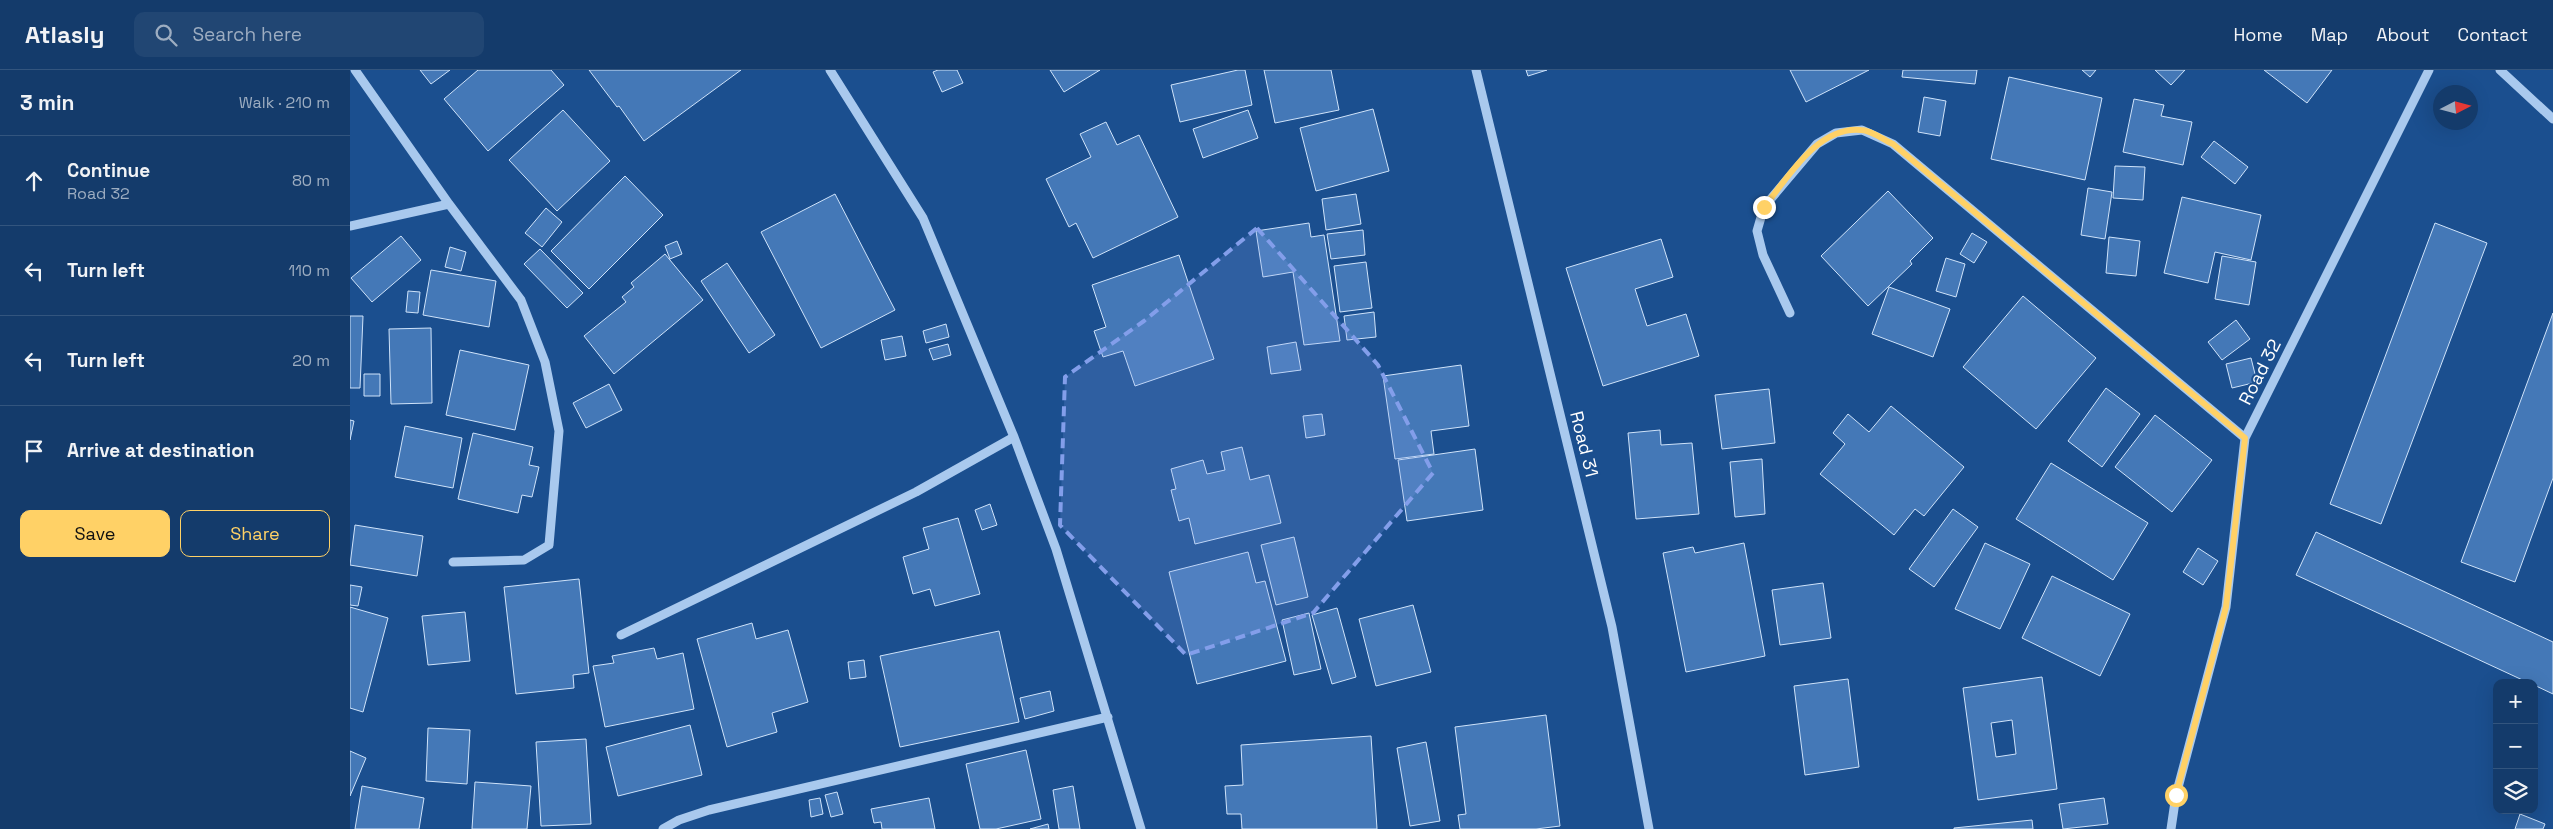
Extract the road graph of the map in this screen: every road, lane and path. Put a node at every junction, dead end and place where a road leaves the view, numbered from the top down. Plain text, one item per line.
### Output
1 (355, 70) edge
2 (830, 70) edge
3 (1476, 70) edge
4 (2429, 70) edge
5 (2500, 70) edge
6 (2553, 119) edge
7 (449, 204) junction
8 (350, 226) edge
9 (1790, 314) dead end
10 (1014, 437) junction
11 (2245, 438) junction
12 (452, 562) dead end
13 (621, 635) dead end
14 (1108, 717) junction
15 (664, 829) edge
16 (1141, 829) edge
17 (1649, 829) edge
18 (2171, 829) edge

1 - 7 street
2 - 10 street
3 - 17 street, Road 31
4 - 11 street, Road 32
5 - 6 street
7 - 8 street
7 - 12 street
9 - 11 street
10 - 13 street
10 - 14 street
11 - 18 street, Road 32
14 - 15 street
14 - 16 street

